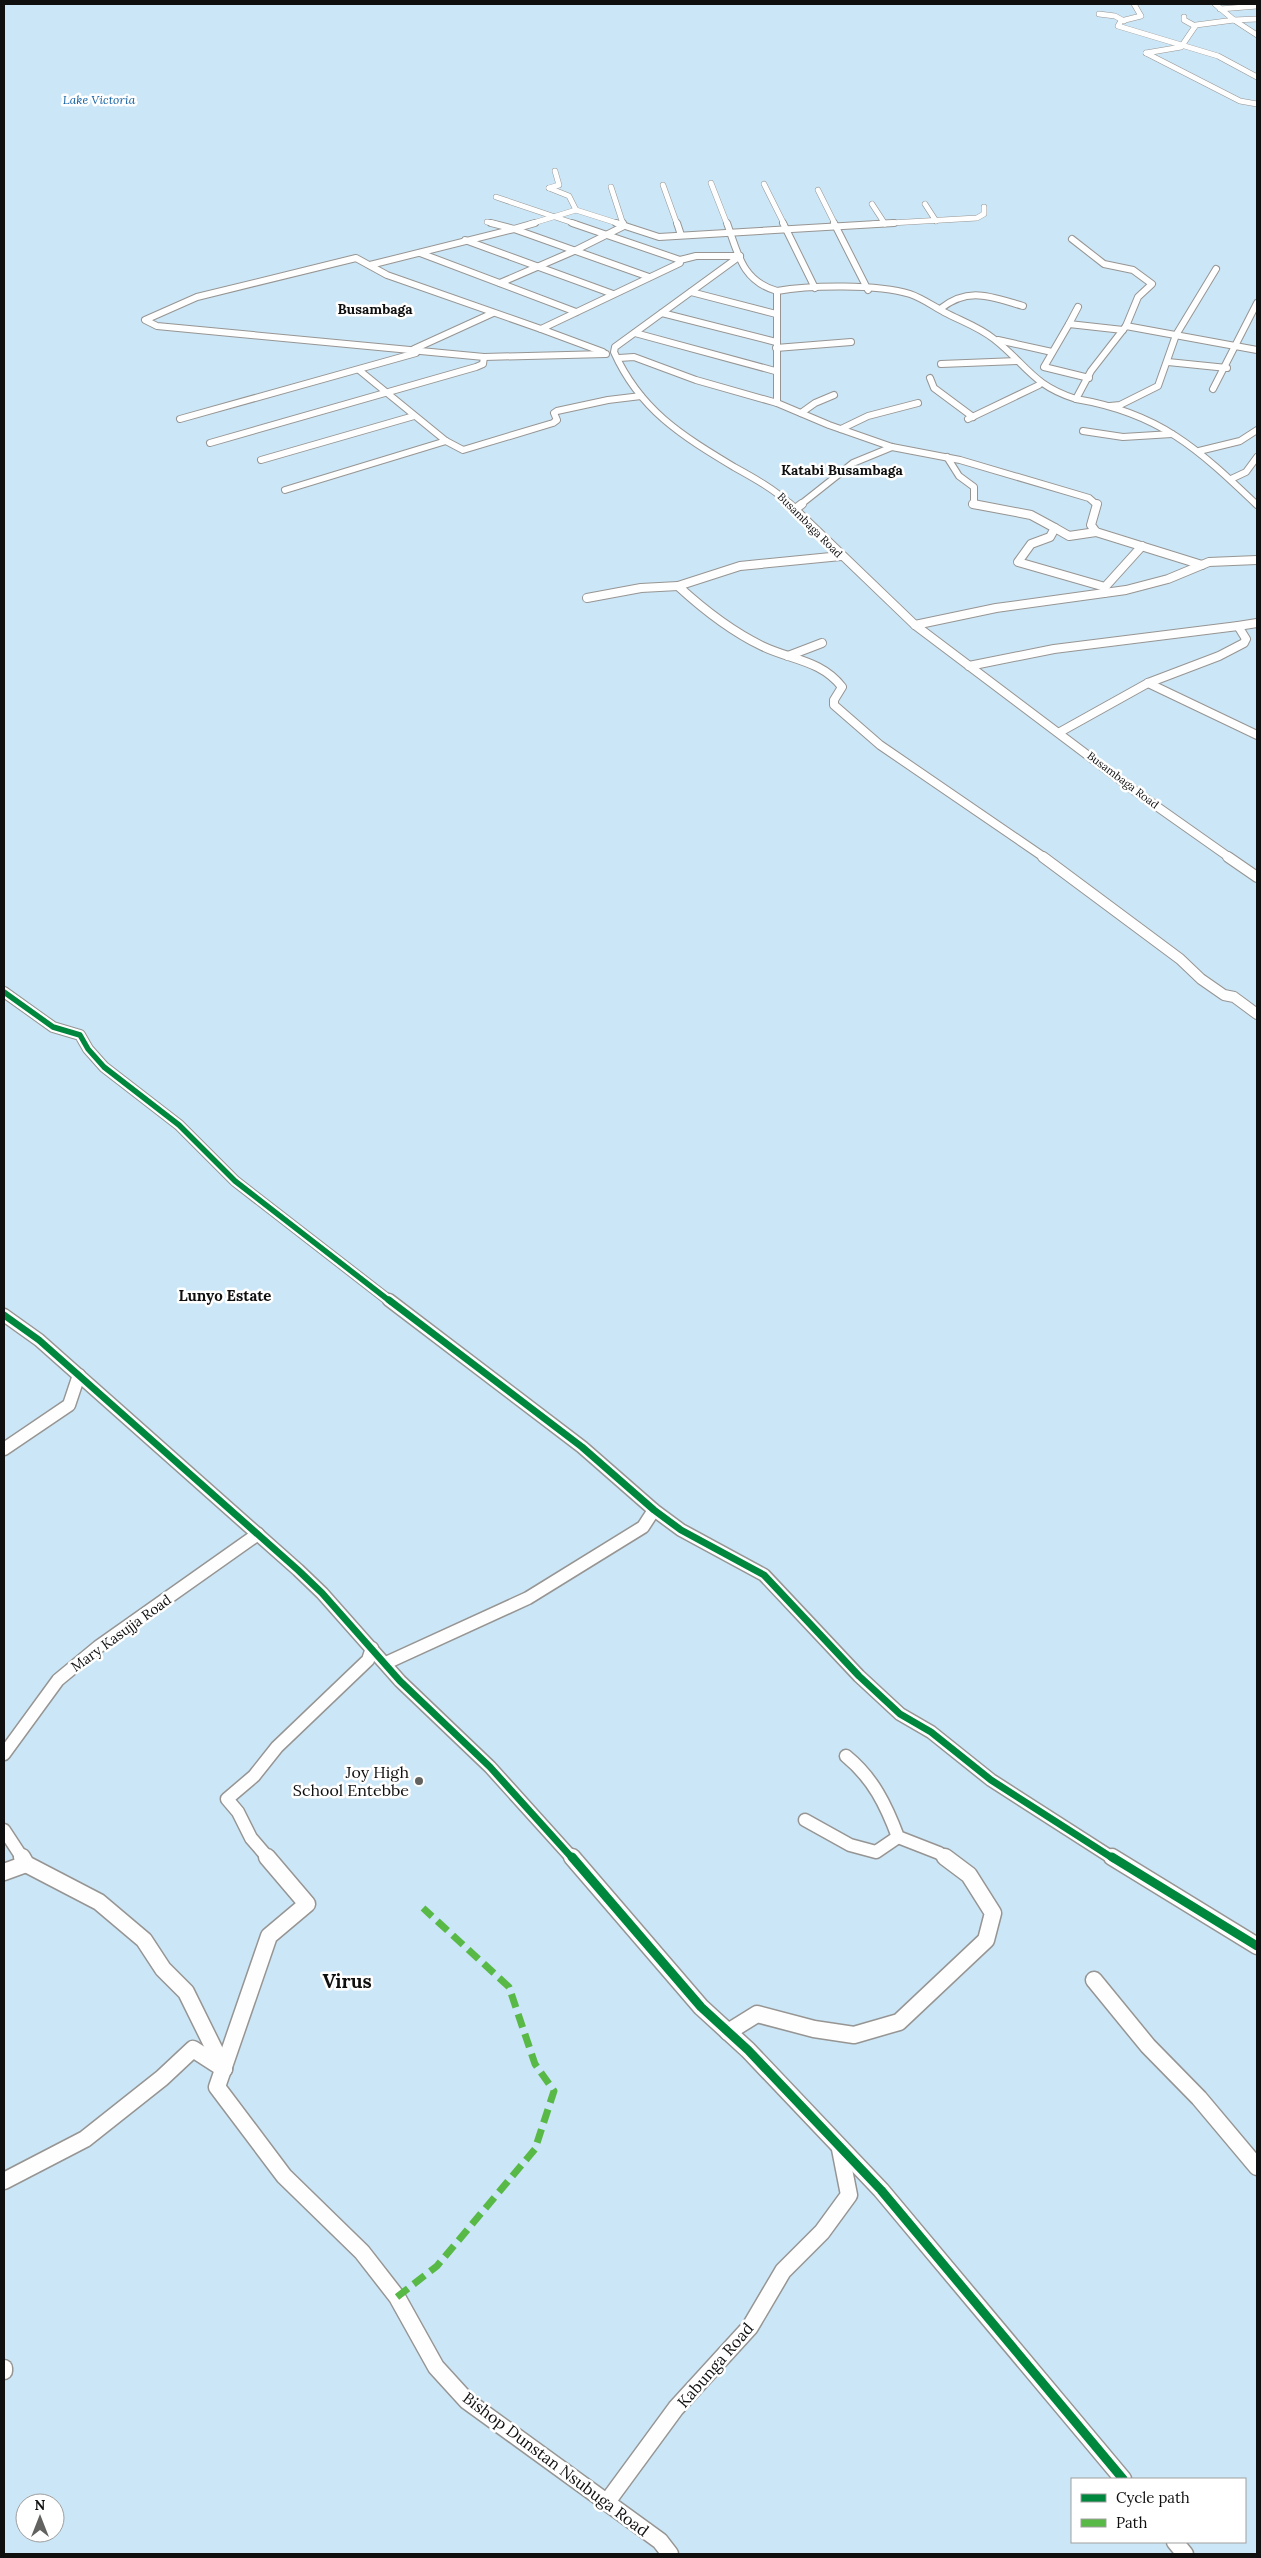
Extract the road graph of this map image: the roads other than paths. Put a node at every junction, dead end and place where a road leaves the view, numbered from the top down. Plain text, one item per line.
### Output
1 (1134, 4) edge
2 (1215, 4) edge
3 (1257, 6) edge
4 (1220, 9) junction
5 (1246, 13) dead end
6 (1099, 14) dead end
7 (1228, 15) junction
8 (1184, 17) dead end
9 (1257, 18) edge
10 (1234, 20) junction
11 (1124, 21) junction
12 (1195, 26) junction
13 (1257, 35) edge
14 (1182, 46) junction
15 (1257, 69) edge
16 (1245, 71) junction
17 (1257, 76) edge
18 (1257, 104) edge
19 (555, 171) dead end
20 (711, 183) dead end
21 (764, 184) dead end
22 (664, 185) dead end
23 (611, 187) dead end
24 (818, 190) dead end
25 (496, 198) dead end
26 (872, 204) dead end
27 (925, 204) dead end
28 (984, 207) dead end
29 (576, 210) junction
30 (555, 217) junction
31 (936, 221) junction
32 (486, 222) dead end
33 (885, 224) junction
34 (624, 226) junction
35 (837, 226) junction
36 (514, 229) junction
37 (786, 229) junction
38 (732, 232) junction
39 (607, 235) junction
40 (681, 235) junction
41 (1072, 239) dead end
42 (465, 240) junction
43 (574, 251) junction
44 (420, 253) junction
45 (740, 256) junction
46 (680, 260) junction
47 (370, 265) junction
48 (536, 267) junction
49 (1216, 269) dead end
50 (649, 278) junction
51 (500, 283) junction
52 (815, 288) junction
53 (868, 290) junction
54 (690, 292) junction
55 (777, 292) junction
56 (613, 294) junction
57 (1257, 303) edge
58 (1023, 306) dead end
59 (1078, 307) dead end
60 (940, 309) junction
61 (576, 312) junction
62 (662, 312) junction
63 (493, 314) junction
64 (776, 314) junction
65 (1068, 324) junction
66 (1124, 328) junction
67 (541, 329) junction
68 (634, 333) junction
69 (1176, 335) junction
70 (996, 340) junction
71 (851, 342) dead end
72 (776, 345) junction
73 (1234, 346) junction
74 (413, 349) junction
75 (423, 350) junction
76 (1257, 350) edge
77 (1052, 352) junction
78 (606, 354) junction
79 (484, 357) junction
80 (619, 358) junction
81 (1017, 361) junction
82 (1168, 362) junction
83 (941, 364) dead end
84 (1228, 368) junction
85 (359, 370) junction
86 (775, 371) junction
87 (930, 378) dead end
88 (1089, 378) junction
89 (1039, 385) junction
90 (1212, 389) dead end
91 (386, 393) junction
92 (834, 395) dead end
93 (641, 396) junction
94 (1076, 399) junction
95 (777, 403) junction
96 (918, 403) dead end
97 (1108, 406) junction
98 (802, 413) junction
99 (414, 416) junction
100 (180, 420) dead end
101 (1257, 426) edge
102 (841, 429) junction
103 (1083, 431) dead end
104 (1174, 434) junction
105 (446, 441) junction
106 (210, 443) dead end
107 (892, 447) junction
108 (1199, 451) junction
109 (946, 457) junction
110 (1257, 457) edge
111 (261, 460) dead end
112 (1231, 479) junction
113 (285, 490) dead end
114 (1257, 505) edge
115 (794, 510) junction
116 (1055, 528) junction
117 (1096, 532) junction
118 (1142, 546) junction
119 (841, 556) junction
120 (1257, 560) edge
121 (1202, 565) junction
122 (678, 586) junction
123 (1104, 591) junction
124 (587, 598) dead end
125 (1257, 623) edge
126 (915, 625) junction
127 (1238, 626) junction
128 (822, 643) dead end
129 (788, 656) junction
130 (969, 666) junction
131 (1148, 683) junction
132 (1060, 732) junction
133 (1257, 735) edge
134 (1257, 877) edge
135 (4, 992) edge
136 (1257, 1014) edge
137 (4, 1315) edge
138 (79, 1375) junction
139 (4, 1449) edge
140 (654, 1510) junction
141 (258, 1534) junction
142 (372, 1648) junction
143 (386, 1663) junction
144 (4, 1754) edge
145 (846, 1756) dead end
146 (805, 1820) dead end
147 (4, 1830) edge
148 (898, 1837) junction
149 (26, 1864) junction
150 (4, 1872) edge
151 (1257, 1946) edge
152 (1094, 1980) dead end
153 (728, 2032) junction
154 (224, 2069) junction
155 (840, 2149) junction
156 (1257, 2167) edge
157 (4, 2181) edge
158 (1122, 2478) edge
159 (607, 2502) junction
160 (1176, 2543) edge
161 (670, 2554) edge
162 (1185, 2554) edge

1 - 11 street
2 - 4 street
3 - 4 street
4 - 7 street
5 - 7 street
6 - 11 street
7 - 10 street
8 - 12 street
9 - 10 street
10 - 12 street
10 - 13 street
11 - 14 street
12 - 14 street
14 - 16 street
14 - 18 street
15 - 16 street
16 - 17 street
19 - 29 street
20 - 38 street
21 - 37 street
22 - 40 street
23 - 34 street
24 - 35 street
25 - 30 street
26 - 33 street
27 - 31 street
28 - 31 street
29 - 30 street
29 - 34 street
30 - 36 street
30 - 39 street
31 - 33 street
32 - 36 street
33 - 35 street
34 - 39 street
34 - 40 street
35 - 37 street
35 - 53 street
36 - 42 street
36 - 43 street
37 - 38 street
37 - 52 street
38 - 40 street
38 - 45 street
39 - 43 street
39 - 46 street
41 - 66 street
42 - 44 street
42 - 48 street
43 - 48 street
43 - 50 street
44 - 47 street
44 - 51 street
45 - 46 street
45 - 54 street
45 - 55 street
46 - 50 street
47 - 63 street
47 - 74 street
48 - 51 street
48 - 56 street
49 - 69 street
50 - 56 street
51 - 61 street
52 - 53 street
52 - 55 street
53 - 60 street
54 - 62 street
54 - 64 street
55 - 64 street
56 - 61 street
57 - 73 street
58 - 60 street
59 - 65 street
60 - 70 street
61 - 67 street
62 - 68 street
62 - 72 street
63 - 67 street
63 - 74 street
64 - 72 street
65 - 66 street
65 - 77 street
66 - 69 street
66 - 88 street
67 - 78 street
68 - 80 street
68 - 86 street
69 - 73 street
69 - 82 street
70 - 77 street
70 - 81 street
71 - 72 street
72 - 86 street
73 - 76 street
73 - 84 street
74 - 75 street
75 - 79 street
75 - 85 street
77 - 88 street
78 - 79 street
78 - 80 street
79 - 91 street
80 - 93 street, Busambaga Road
80 - 95 street
81 - 83 street
81 - 89 street
82 - 84 street
82 - 97 street
84 - 90 street
85 - 91 street
85 - 100 street
86 - 95 street
87 - 89 street
88 - 94 street
89 - 94 street
91 - 99 street
91 - 106 street
92 - 98 street
93 - 105 street
93 - 115 street, Busambaga Road
94 - 97 street
95 - 98 street
96 - 102 street
97 - 104 street
98 - 102 street
99 - 105 street
99 - 111 street
101 - 108 street
102 - 107 street
103 - 104 street
104 - 108 street
105 - 113 street
107 - 109 street
107 - 115 street
108 - 112 street
109 - 116 street
109 - 117 street
110 - 112 street
112 - 114 street
115 - 119 street, Busambaga Road
116 - 117 street
116 - 123 street
117 - 118 street
118 - 121 street
118 - 123 street
119 - 122 street
119 - 126 street, Busambaga Road
120 - 121 street
121 - 123 street
122 - 124 street
122 - 129 street
123 - 126 street
125 - 127 street
126 - 130 street, Busambaga Road
127 - 130 street
127 - 131 street
128 - 129 street
129 - 136 street
130 - 132 street, Busambaga Road
131 - 132 street
131 - 133 street
132 - 134 street, Busambaga Road
135 - 140 street
137 - 138 street
138 - 139 street
138 - 141 street
140 - 143 street
140 - 151 street
141 - 142 street
141 - 144 street, Mary Kasujja Road
142 - 143 street
142 - 154 street
143 - 153 street
145 - 148 street
146 - 148 street
147 - 149 street
148 - 153 street
149 - 150 street
149 - 154 street
152 - 156 street
153 - 155 street
154 - 157 street
154 - 159 street, Bishop Dunstan Nsubuga Road
155 - 158 street
155 - 159 street, Kabunga Road
159 - 161 street, Bishop Dunstan Nsubuga Road
160 - 162 street

